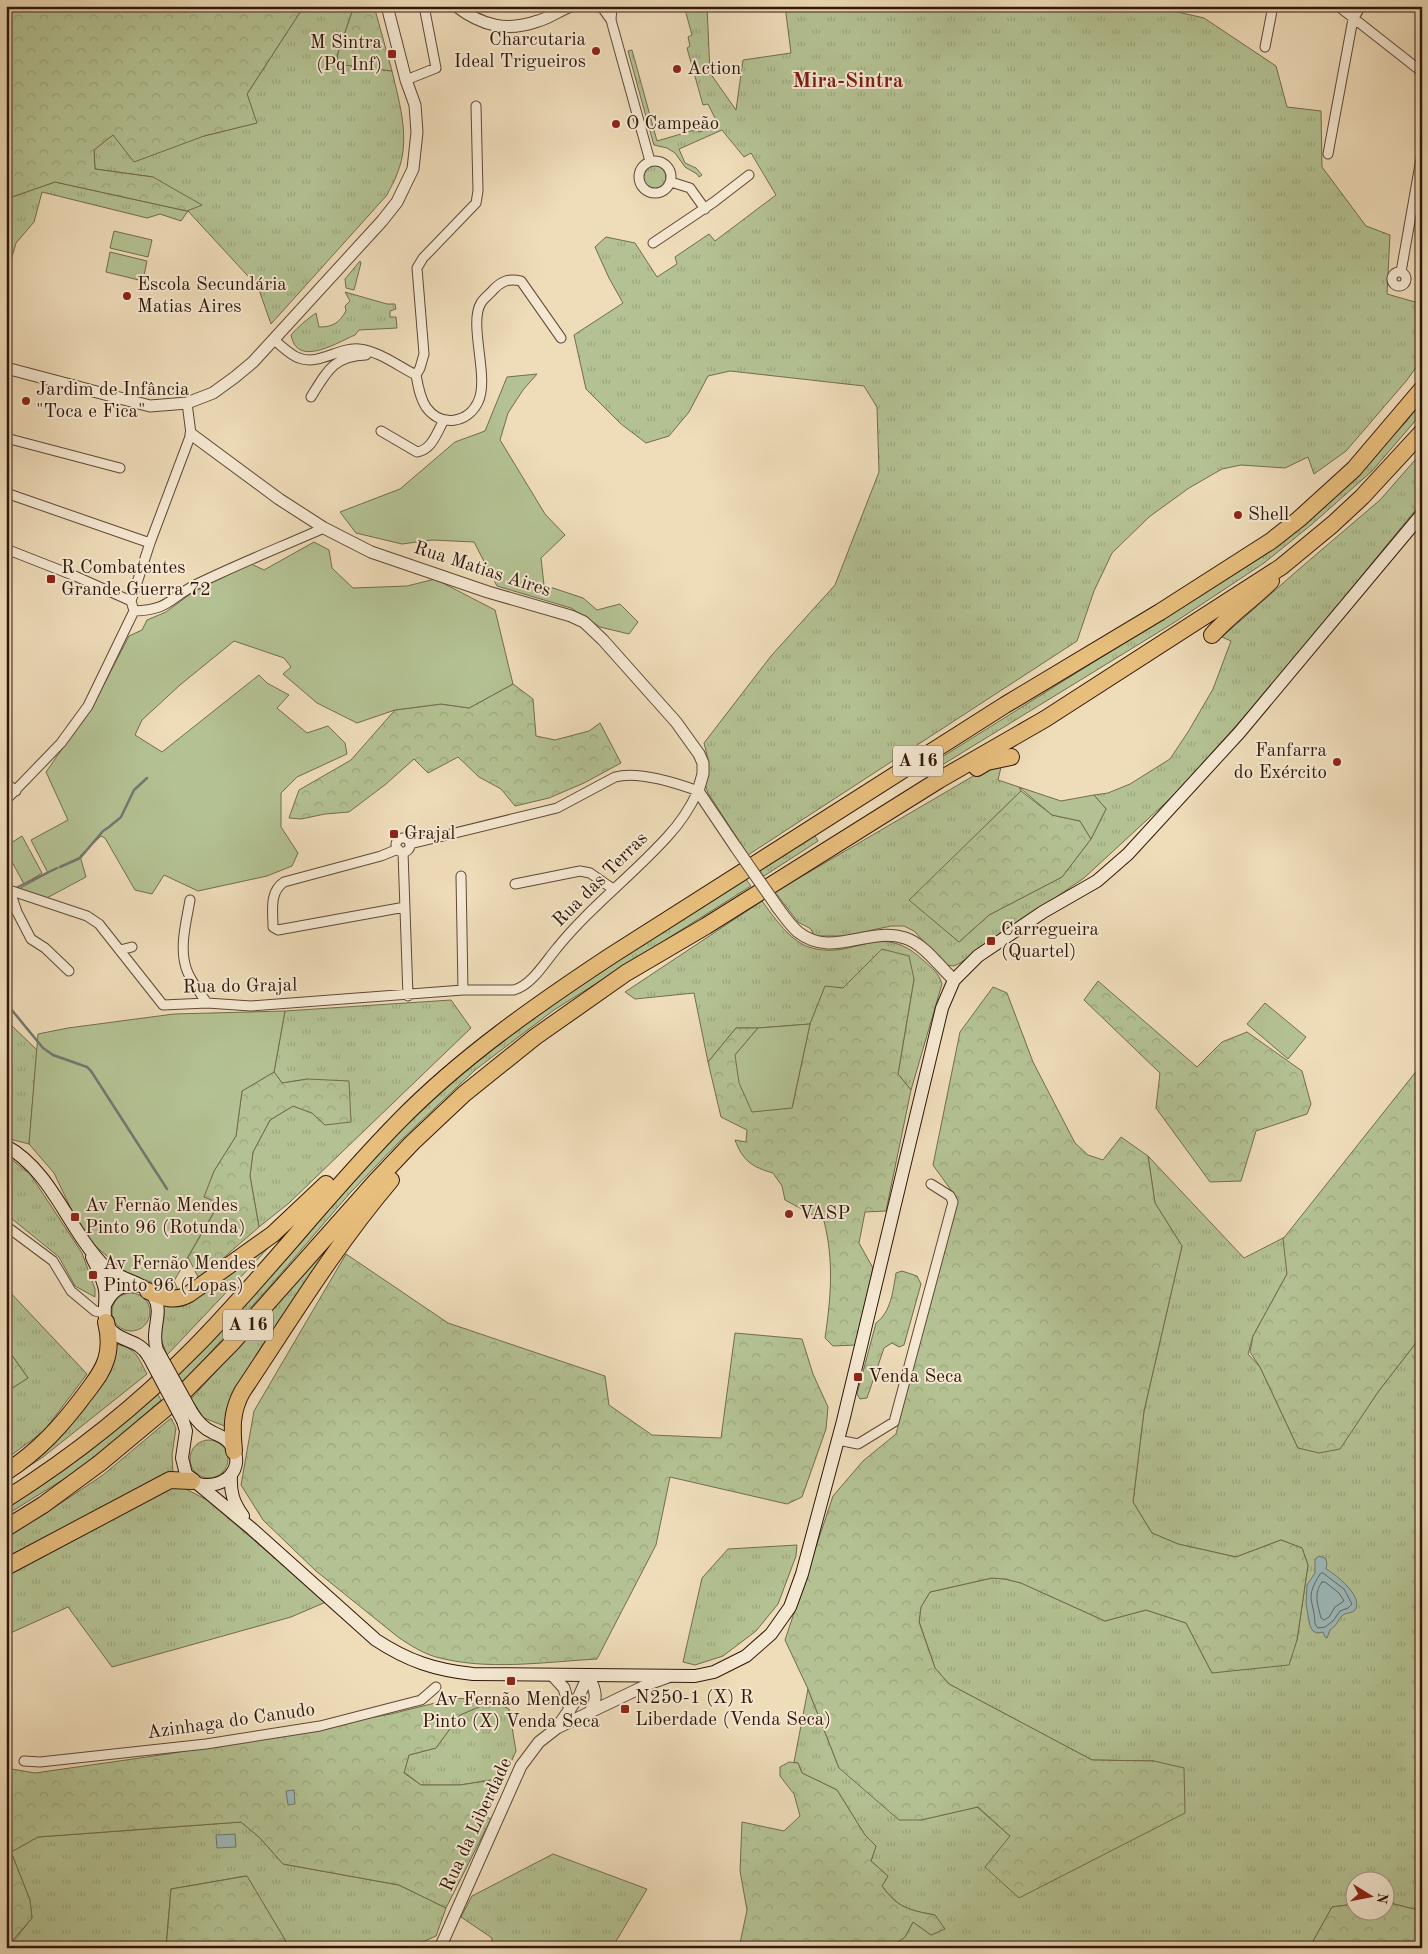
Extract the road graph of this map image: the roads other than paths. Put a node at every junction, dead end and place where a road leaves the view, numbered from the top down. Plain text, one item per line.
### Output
1 (387, 6) edge
2 (424, 6) edge
3 (456, 6) edge
4 (570, 6) edge
5 (601, 6) edge
6 (612, 6) edge
7 (1273, 6) edge
8 (1338, 6) edge
9 (1361, 6) edge
10 (560, 8) edge
11 (1352, 19) junction
12 (610, 20) junction
13 (1265, 47) dead end
14 (1422, 72) edge
15 (406, 80) junction
16 (476, 106) dead end
17 (1422, 153) edge
18 (1328, 154) dead end
19 (650, 161) junction
20 (749, 175) dead end
21 (671, 182) junction
22 (705, 209) junction
23 (653, 243) dead end
24 (1401, 272) dead end
25 (561, 338) dead end
26 (274, 340) junction
27 (376, 354) junction
28 (6, 368) edge
29 (416, 375) junction
30 (1422, 389) edge
31 (311, 397) dead end
32 (187, 403) junction
33 (1398, 419) junction
34 (444, 420) junction
35 (381, 431) dead end
36 (1422, 432) edge
37 (191, 434) junction
38 (6, 438) edge
39 (1340, 466) dead end
40 (120, 468) dead end
41 (6, 493) edge
42 (1422, 514) edge
43 (324, 528) junction
44 (150, 543) junction
45 (6, 549) edge
46 (1281, 567) junction
47 (131, 601) junction
48 (134, 611) junction
49 (1212, 635) dead end
50 (1091, 641) dead end
51 (1005, 705) junction
52 (1011, 757) dead end
53 (940, 780) junction
54 (6, 783) edge
55 (16, 791) junction
56 (698, 791) junction
57 (6, 800) edge
58 (401, 850) junction
59 (461, 876) dead end
60 (515, 884) dead end
61 (613, 889) junction
62 (8, 890) edge
63 (190, 900) dead end
64 (405, 906) junction
65 (132, 947) dead end
66 (120, 950) junction
67 (69, 970) dead end
68 (954, 980) junction
69 (520, 988) joint
70 (463, 990) junction
71 (408, 996) junction
72 (207, 1003) junction
73 (464, 1094) junction
74 (401, 1119) junction
75 (6, 1146) edge
76 (931, 1184) dead end
77 (6, 1226) edge
78 (86, 1243) junction
79 (144, 1289) junction
80 (105, 1313) junction
81 (156, 1323) junction
82 (125, 1338) junction
83 (153, 1353) junction
84 (187, 1417) junction
85 (212, 1433) junction
86 (838, 1440) junction
87 (184, 1450) junction
88 (234, 1451) junction
89 (6, 1472) edge
90 (231, 1474) junction
91 (195, 1482) junction
92 (6, 1499) edge
93 (6, 1528) edge
94 (252, 1529) junction
95 (6, 1567) edge
96 (553, 1676) junction
97 (588, 1676) junction
98 (668, 1677) junction
99 (436, 1687) dead end
100 (570, 1710) junction
101 (588, 1714) junction
102 (557, 1728) junction
103 (24, 1761) dead end
104 (440, 1948) edge

1 - 15 street
2 - 15 street
3 - 10 street
4 - 10 street
5 - 12 street
6 - 12 street
7 - 13 street
8 - 11 street
9 - 11 street
11 - 14 street
11 - 18 street
12 - 19 street
15 - 26 street
16 - 29 street
17 - 24 street
19 - 21 street
19 - 21 street
20 - 22 street
21 - 22 street
22 - 23 street
25 - 34 street
26 - 27 street
26 - 32 street
27 - 29 street
27 - 31 street
28 - 32 street
29 - 34 street
30 - 33 highway, A 16
32 - 37 street
33 - 39 highway
33 - 51 highway, A 16
34 - 35 street
36 - 46 highway, A 16
37 - 43 street, Rua Matias Aires
37 - 44 street
38 - 40 street
41 - 44 street
42 - 68 main road
43 - 48 street
43 - 56 street, Rua Matias Aires
44 - 47 street
45 - 47 street
46 - 49 highway
46 - 53 highway, A 16
47 - 48 street
48 - 55 street
50 - 51 highway
51 - 74 highway, A 16
52 - 53 highway
53 - 73 highway, A 16
54 - 55 street
55 - 57 street
56 - 58 street
56 - 61 street, Rua das Terras
56 - 68 street, bridge
58 - 64 street
58 - 64 street
59 - 70 street
60 - 61 street
61 - 69 street, Rua das Terras
62 - 66 street, Rua do Grajal
62 - 67 street
63 - 72 street
64 - 71 street
65 - 66 street
66 - 72 street, Rua do Grajal
68 - 86 main road
69 - 70 street, Rua do Grajal
70 - 71 street, Rua do Grajal
71 - 72 street, Rua do Grajal
73 - 88 highway, A 16
73 - 93 highway, A 16
74 - 79 highway, A 16
74 - 92 highway, A 16
75 - 78 main road
76 - 86 street
77 - 80 street
78 - 79 main road
78 - 80 main road
79 - 80 main road
79 - 81 main road
80 - 82 main road
80 - 89 highway
81 - 82 main road
81 - 83 main road
82 - 83 main road
83 - 84 main road, bridge
84 - 85 main road
84 - 87 main road
85 - 87 main road
85 - 88 main road
86 - 98 main road
87 - 91 main road
88 - 90 main road
90 - 91 main road
90 - 94 main road
91 - 94 main road
91 - 95 highway
94 - 96 main road
96 - 97 main road
96 - 100 street
97 - 98 main road
97 - 100 street
97 - 101 street
98 - 101 street, Rua da Liberdade
99 - 103 street, Azinhaga do Canudo
100 - 102 street
101 - 102 street, Rua da Liberdade
102 - 104 street, Rua da Liberdade

